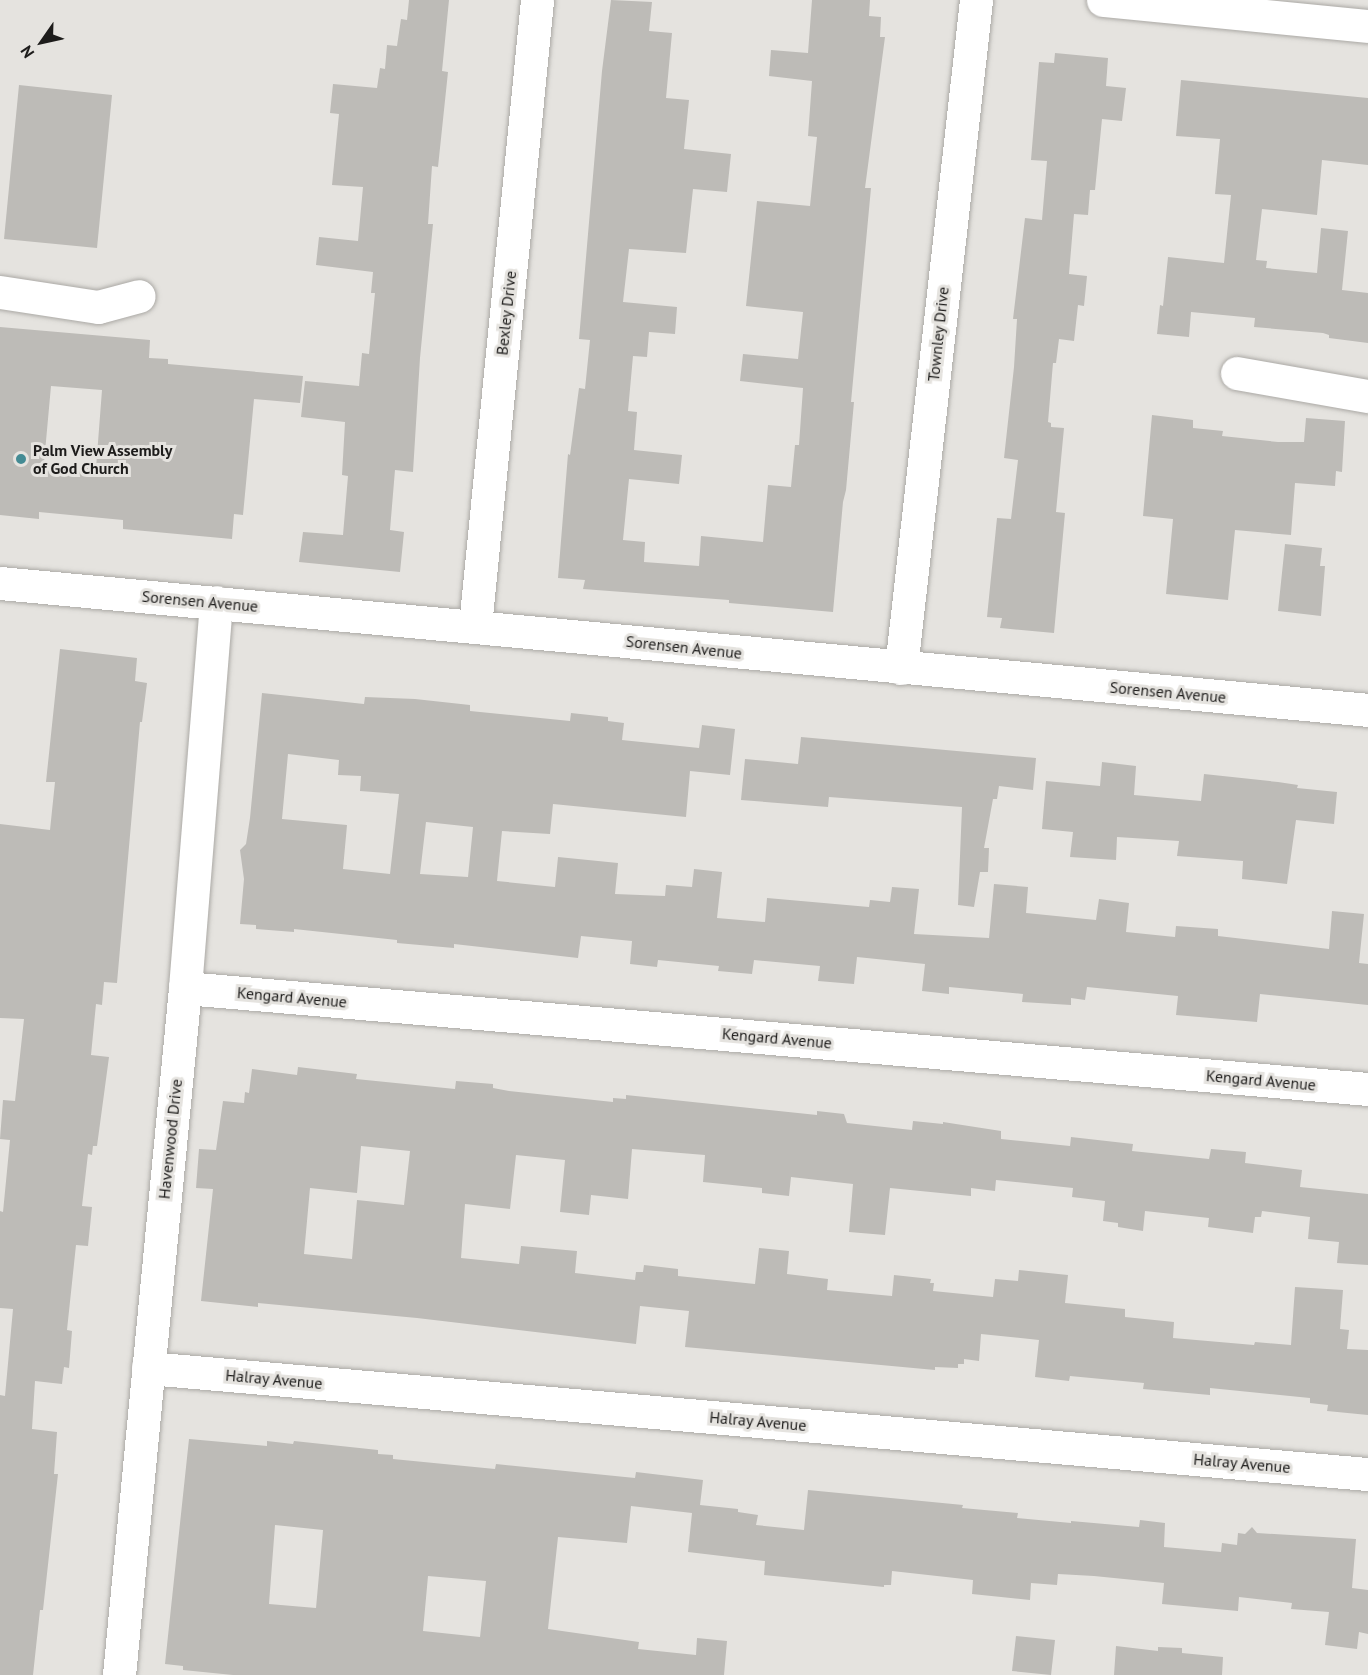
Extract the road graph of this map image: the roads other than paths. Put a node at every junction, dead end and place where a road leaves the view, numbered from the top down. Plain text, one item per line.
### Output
1 (537, 0) edge
2 (976, 0) edge
3 (1103, 0) edge
4 (1368, 26) edge
5 (0, 292) edge
6 (139, 296) dead end
7 (1237, 373) dead end
8 (1368, 396) edge
9 (0, 583) edge
10 (216, 602) junction
11 (475, 626) junction
12 (901, 668) junction
13 (1368, 710) edge
14 (185, 988) junction
15 (1368, 1089) edge
16 (148, 1368) junction
17 (1368, 1474) edge
18 (119, 1675) edge

1 - 11 street, Bexley Drive
2 - 12 street, Townley Drive
3 - 4 street
5 - 6 street
7 - 8 street
9 - 10 street, Sorensen Avenue
10 - 11 street, Sorensen Avenue
10 - 14 street, Havenwood Drive
11 - 12 street, Sorensen Avenue
12 - 13 street, Sorensen Avenue
14 - 15 street, Kengard Avenue
14 - 16 street, Havenwood Drive
16 - 17 street, Halray Avenue
16 - 18 street, Havenwood Drive

